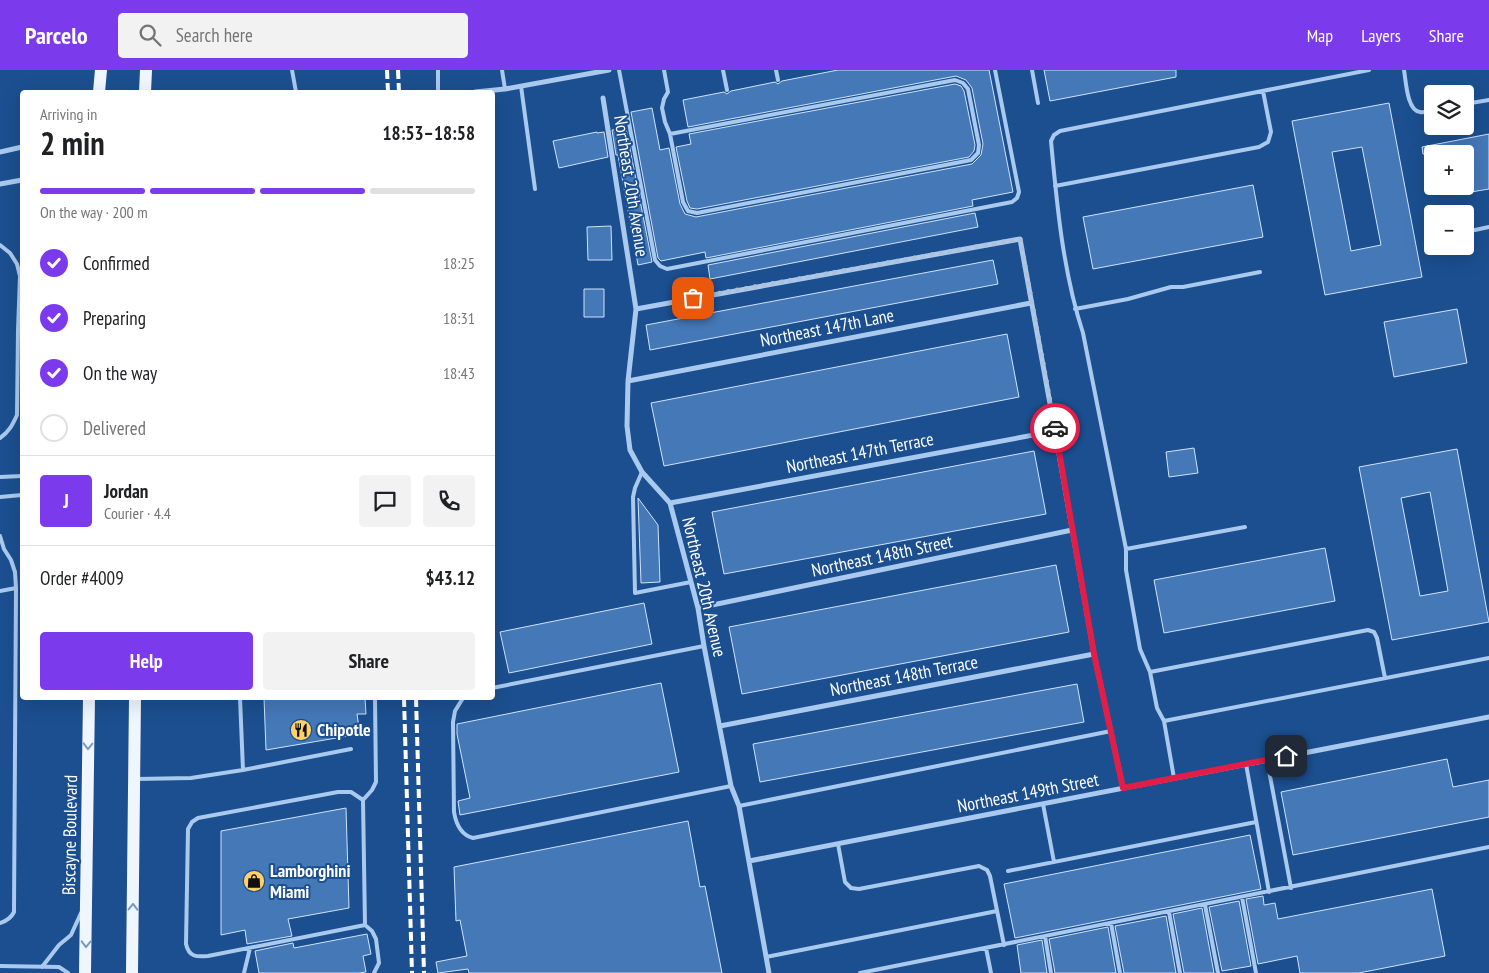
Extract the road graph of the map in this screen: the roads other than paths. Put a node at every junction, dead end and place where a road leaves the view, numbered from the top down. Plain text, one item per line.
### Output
1 (101, 70) edge
2 (146, 70) edge
3 (292, 70) edge
4 (438, 70) edge
5 (502, 70) edge
6 (609, 70) edge
7 (619, 70) edge
8 (664, 70) edge
9 (723, 70) edge
10 (776, 70) edge
11 (995, 70) edge
12 (1032, 70) edge
13 (1369, 70) edge
14 (1404, 70) edge
15 (778, 80) dead end
16 (521, 86) junction
17 (506, 89) junction
18 (99, 90) edge
19 (145, 90) edge
20 (296, 90) edge
21 (438, 90) edge
22 (495, 90) edge
23 (727, 90) dead end
24 (1263, 91) junction
25 (603, 98) dead end
26 (1489, 100) edge
27 (1474, 102) edge
28 (1038, 103) dead end
29 (1424, 112) edge
30 (670, 134) junction
31 (20, 147) edge
32 (0, 152) edge
33 (20, 180) edge
34 (0, 184) edge
35 (1055, 186) junction
36 (536, 188) dead end
37 (1489, 227) edge
38 (1475, 230) dead end
39 (0, 245) edge
40 (1260, 272) dead end
41 (1031, 303) junction
42 (1075, 308) junction
43 (636, 309) junction
44 (628, 381) junction
45 (1055, 431) junction
46 (0, 438) edge
47 (642, 472) junction
48 (20, 476) edge
49 (0, 478) edge
50 (20, 495) edge
51 (0, 497) edge
52 (670, 503) junction
53 (1245, 527) dead end
54 (1072, 530) junction
55 (0, 536) edge
56 (1126, 549) junction
57 (691, 582) junction
58 (16, 588) junction
59 (0, 591) edge
60 (698, 608) junction
61 (704, 646) junction
62 (1094, 654) junction
63 (1489, 658) edge
64 (1150, 672) junction
65 (1385, 678) junction
66 (495, 687) edge
67 (89, 700) edge
68 (135, 700) edge
69 (240, 700) edge
70 (375, 700) edge
71 (462, 700) edge
72 (1489, 717) edge
73 (1164, 720) junction
74 (720, 726) junction
75 (1111, 731) junction
76 (351, 748) dead end
77 (1267, 760) junction
78 (1246, 764) junction
79 (242, 770) junction
80 (1174, 778) junction
81 (134, 779) junction
82 (731, 786) junction
83 (1123, 788) junction
84 (363, 800) junction
85 (1043, 804) junction
86 (739, 806) junction
87 (1256, 822) junction
88 (838, 844) junction
89 (1489, 848) edge
90 (749, 861) junction
91 (1054, 862) junction
92 (1008, 871) dead end
93 (1291, 888) junction
94 (1269, 892) junction
95 (1242, 897) junction
96 (86, 902) junction
97 (1205, 904) junction
98 (997, 911) junction
99 (1168, 912) junction
100 (0, 923) edge
101 (1111, 924) junction
102 (366, 925) junction
103 (1045, 936) junction
104 (1004, 944) junction
105 (250, 948) junction
106 (986, 948) junction
107 (766, 957) junction
108 (0, 966) edge
109 (42, 967) junction
110 (68, 973) edge
111 (85, 973) edge
112 (132, 973) edge
113 (244, 973) edge
114 (374, 973) edge
115 (769, 973) edge
116 (860, 973) edge
117 (991, 973) edge
118 (1052, 973) edge
119 (1120, 973) edge
120 (1180, 973) edge
121 (1218, 973) edge
122 (1256, 973) edge

1 - 18 main road
2 - 19 main road
3 - 20 lane
4 - 21 lane
5 - 17 lane
6 - 16 street
7 - 11 lane
8 - 30 lane
9 - 23 lane
10 - 15 lane
12 - 28 lane
13 - 24 lane
14 - 29 lane
16 - 17 street
16 - 36 lane
17 - 22 street
24 - 35 lane
24 - 35 lane
25 - 43 street, Northeast 20th Avenue
26 - 27 lane
30 - 30 lane
31 - 32 street
33 - 34 street
35 - 42 lane
37 - 38 lane
39 - 46 lane
40 - 42 lane
41 - 43 street
41 - 44 street, Northeast 147th Lane
41 - 45 street
42 - 56 lane
43 - 44 street, Northeast 20th Avenue
44 - 47 street, Northeast 20th Avenue
45 - 52 street, Northeast 147th Terrace
45 - 54 street
47 - 52 street, Northeast 20th Avenue
47 - 57 lane
48 - 49 lane
50 - 51 lane
52 - 57 street, Northeast 20th Avenue
53 - 56 lane
54 - 60 street, Northeast 148th Street
54 - 62 street
55 - 58 lane
56 - 64 lane
57 - 60 street, Northeast 20th Avenue
58 - 59 lane
58 - 100 lane
60 - 61 street, Northeast 20th Avenue
61 - 66 lane
61 - 74 street, Northeast 20th Avenue
62 - 74 street, Northeast 148th Terrace
62 - 75 street
63 - 65 lane
64 - 65 lane
64 - 73 lane
65 - 73 lane
67 -> 96 main road, Biscayne Boulevard
68 - 81 main road
69 - 79 lane
70 - 84 lane
71 - 82 lane
72 - 77 street, Northeast 149th Street
73 - 80 lane
74 - 82 street, Northeast 20th Avenue
75 - 83 street
75 - 86 lane
76 - 79 lane
77 - 78 street, Northeast 149th Street
77 - 93 lane
78 - 80 street, Northeast 149th Street
78 - 87 lane
79 - 81 lane
80 - 83 street, Northeast 149th Street
112 -> 81 main road
82 - 86 street, Northeast 20th Avenue
83 - 85 street, Northeast 149th Street
84 - 102 lane
84 - 105 lane
85 - 88 street, Northeast 149th Street
85 - 91 lane
86 - 90 street, Northeast 20th Avenue
87 - 91 lane
87 - 94 lane
88 - 90 street, Northeast 149th Street
88 - 98 lane
89 - 93 lane
90 - 107 street, Northeast 20th Avenue
91 - 92 lane
93 - 94 lane
94 - 95 lane
95 - 97 lane
95 - 122 lane
96 - 109 lane
96 -> 111 main road, Biscayne Boulevard
97 - 99 lane
97 - 121 lane
98 - 104 lane
98 - 107 lane
99 - 101 lane
99 - 120 lane
101 - 103 lane
101 - 119 lane
102 - 105 lane
102 - 114 lane
103 - 104 lane
103 - 118 lane
104 - 106 lane
105 - 113 lane
106 - 116 lane
106 - 117 lane
107 - 115 street, Northeast 20th Avenue
108 - 109 lane
109 - 110 lane

